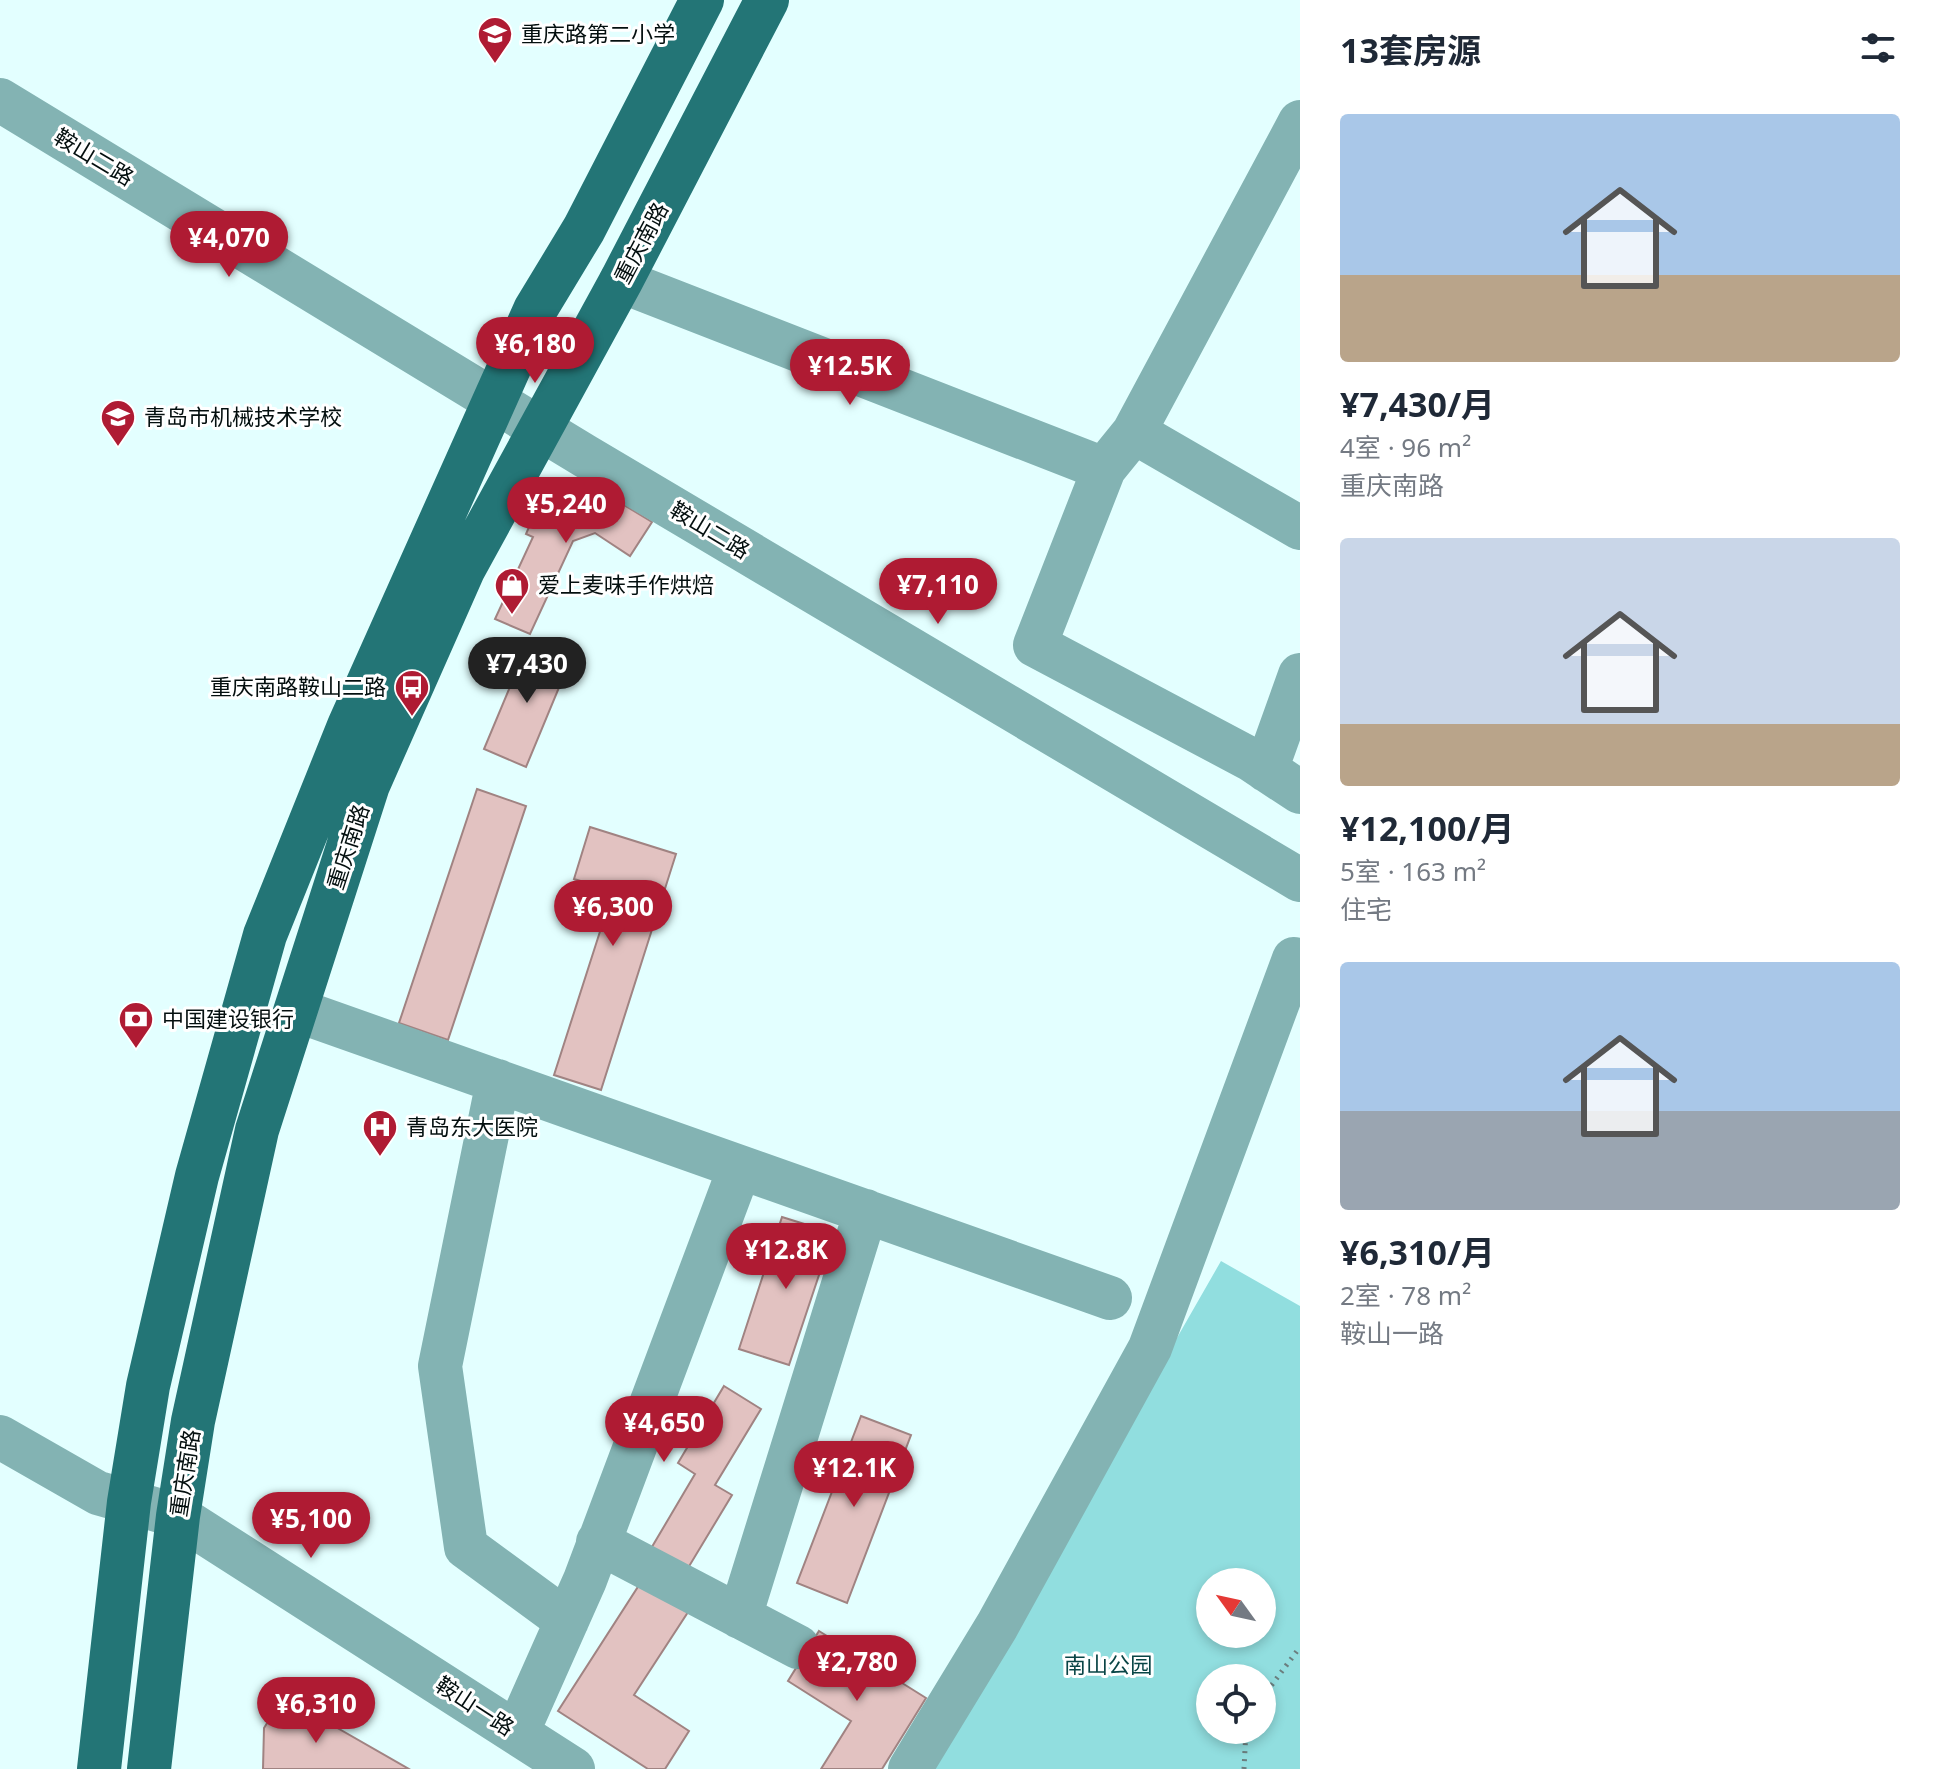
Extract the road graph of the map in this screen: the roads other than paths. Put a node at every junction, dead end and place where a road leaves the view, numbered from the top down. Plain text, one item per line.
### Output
1 (702, 0) edge
2 (767, 0) edge
3 (0, 100) edge
4 (1300, 122) edge
5 (621, 281) junction
6 (494, 400) junction
7 (541, 428) junction
8 (1134, 432) junction
9 (1104, 469) junction
10 (1300, 528) edge
11 (1300, 675) edge
12 (1283, 781) edge
13 (1300, 880) edge
14 (1294, 959) dead end
15 (296, 1010) junction
16 (498, 1081) junction
17 (740, 1167) junction
18 (866, 1211) junction
19 (1110, 1298) dead end
20 (0, 1437) edge
21 (129, 1502) junction
22 (178, 1516) junction
23 (598, 1542) junction
24 (740, 1617) junction
25 (567, 1621) junction
26 (798, 1647) dead end
27 (517, 1733) junction
28 (99, 1769) edge
29 (149, 1769) edge
30 (573, 1769) edge
31 (910, 1769) edge

1 - 6 main road, 重庆南路
2 - 5 main road, 重庆南路
3 - 6 street, 鞍山二路
4 - 8 street
5 - 7 main road, 重庆南路
5 - 9 street
6 - 7 street, 鞍山二路
6 - 21 main road, 重庆南路
7 - 13 street, 鞍山二路
7 - 15 main road, 重庆南路
8 - 9 street
8 - 10 street
9 - 12 street
11 - 12 street
14 - 31 street
15 - 16 street
15 - 22 main road, 重庆南路
16 - 17 street
16 - 25 street
17 - 18 street
17 - 23 street
18 - 19 street
18 - 24 street
20 - 21 street, 鞍山一路
21 - 22 street, 鞍山一路
21 - 28 main road, 重庆南路
22 - 27 street, 鞍山一路
22 - 29 main road, 重庆南路
23 - 24 street
23 - 25 street
24 - 26 street
25 - 27 street
27 - 30 street, 鞍山一路

